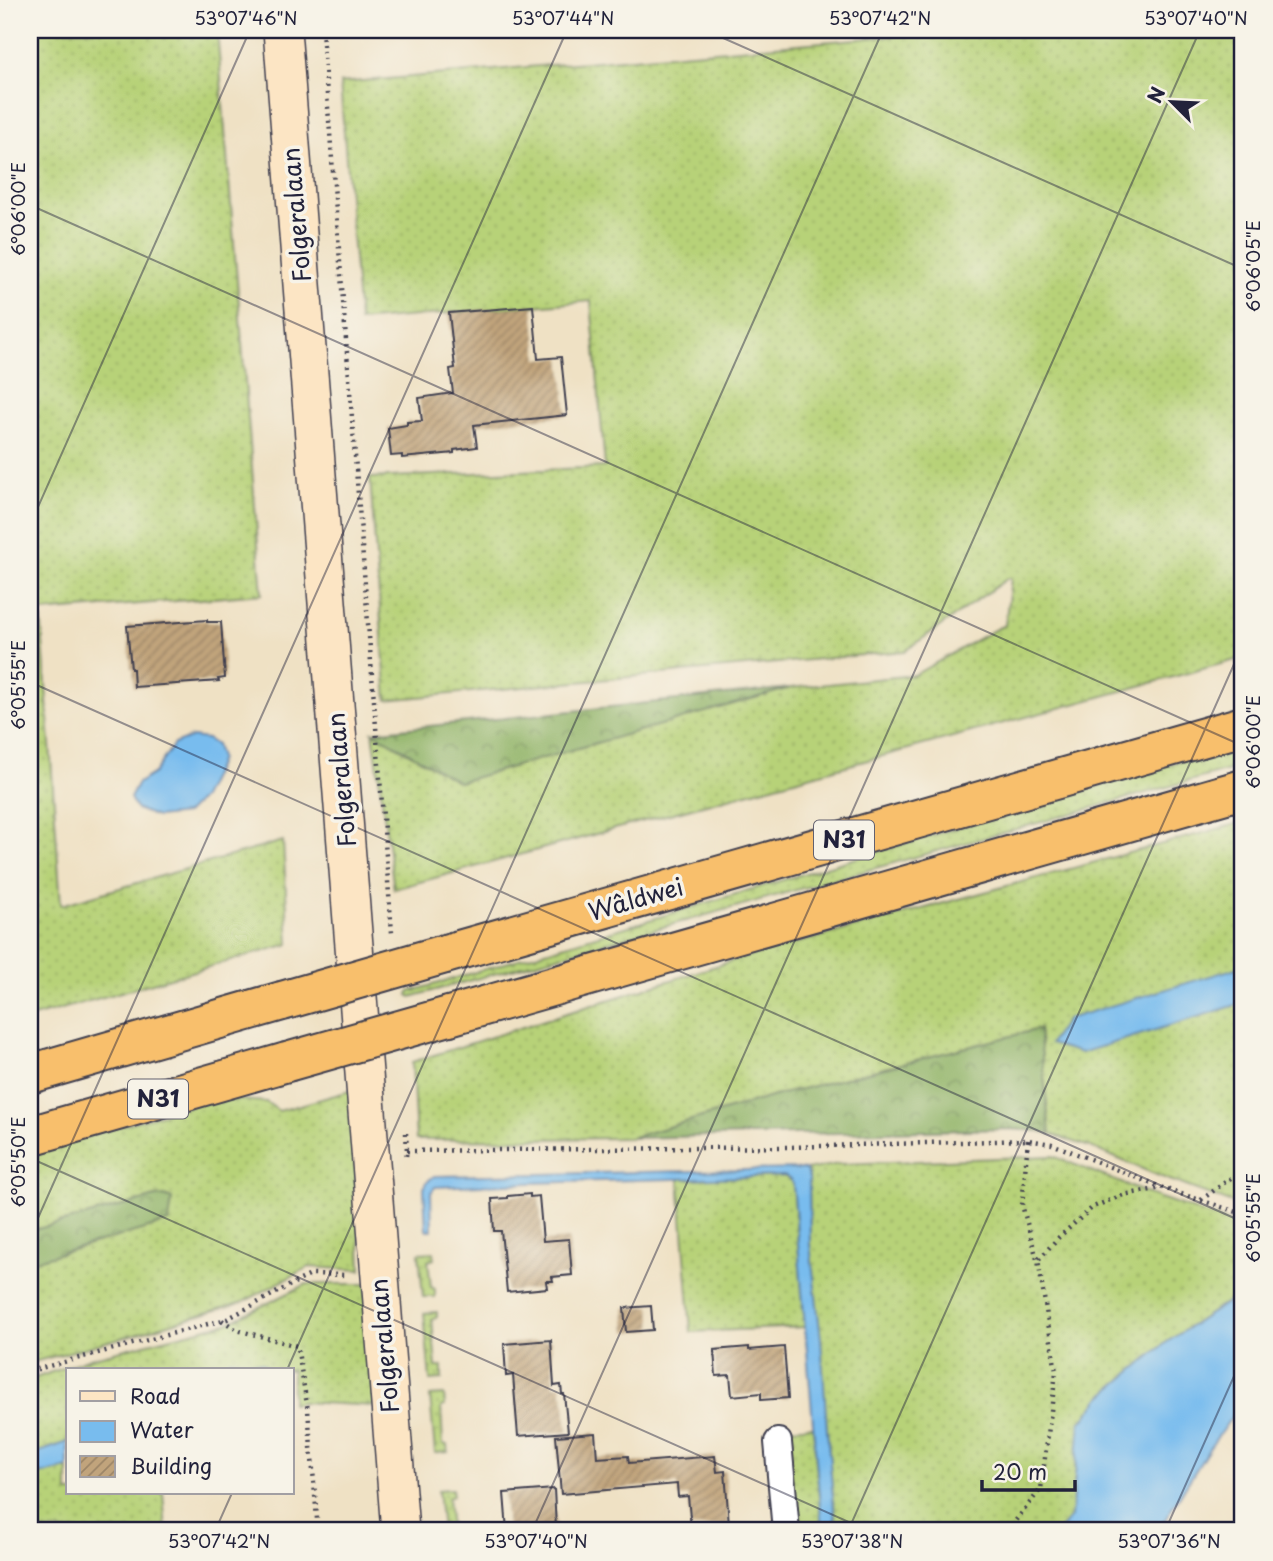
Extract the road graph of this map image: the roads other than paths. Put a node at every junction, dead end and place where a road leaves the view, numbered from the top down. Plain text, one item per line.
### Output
1 (282, 30) edge
2 (1243, 726) edge
3 (1243, 789) edge
4 (30, 1074) edge
5 (30, 1136) edge
6 (778, 1442) dead end
7 (400, 1531) edge
8 (786, 1531) edge

1 - 7 main road, Folgeralaan
2 - 4 highway, Wâldwei / N31, bridge
3 - 5 highway, N31, bridge
6 - 8 street

